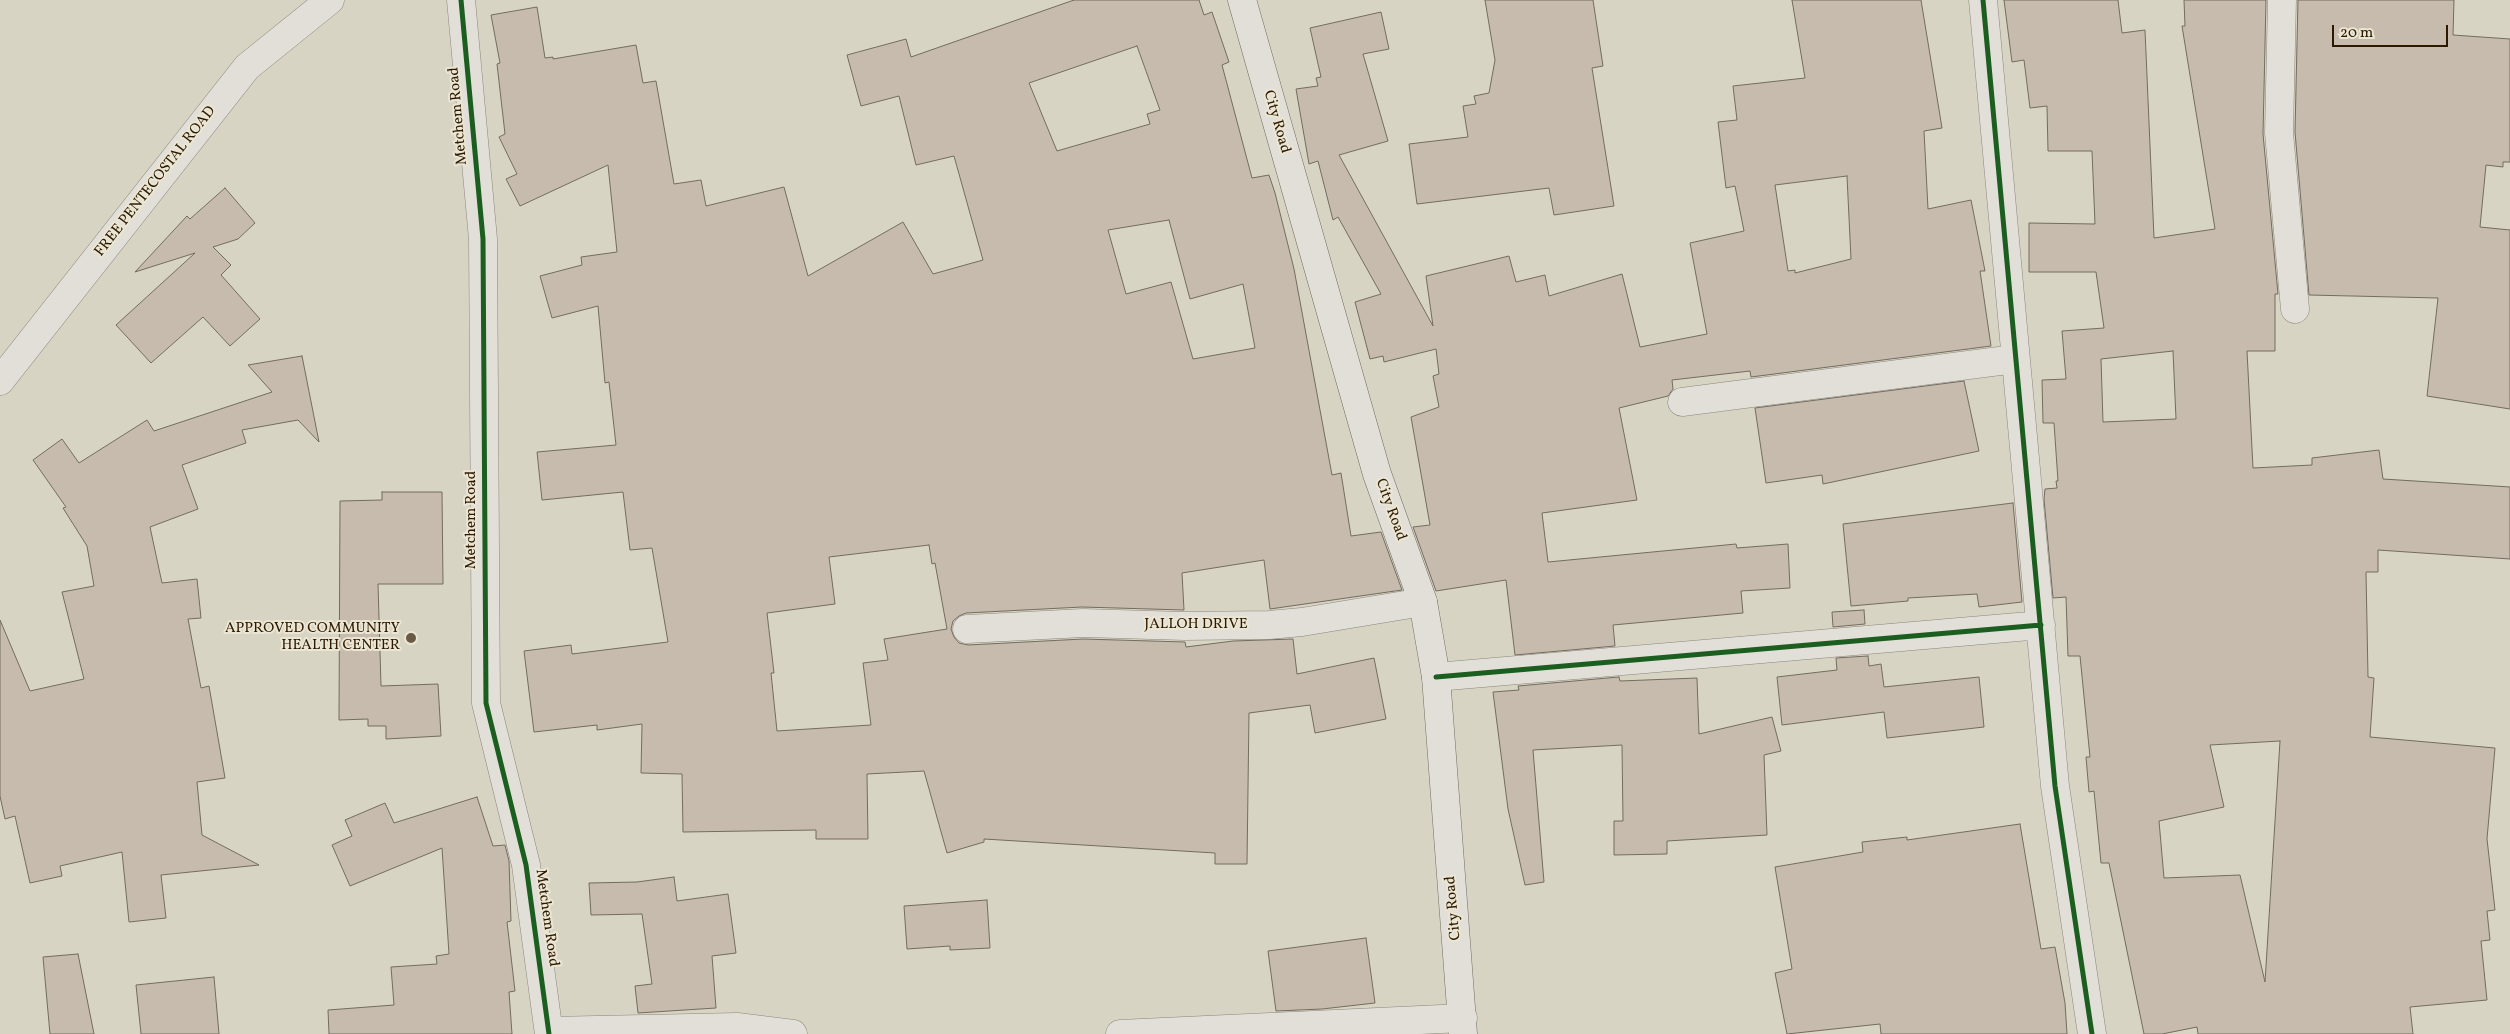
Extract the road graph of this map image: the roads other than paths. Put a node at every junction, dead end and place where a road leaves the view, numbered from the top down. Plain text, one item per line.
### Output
1 (330, 0) edge
2 (461, 0) edge
3 (1242, 0) edge
4 (1983, 0) edge
5 (2282, 0) edge
6 (2295, 309) dead end
7 (2015, 358) junction
8 (0, 381) edge
9 (1682, 402) dead end
10 (1423, 602) junction
11 (2041, 625) junction
12 (967, 629) dead end
13 (1436, 677) junction
14 (1463, 1026) edge
15 (549, 1033) edge
16 (793, 1034) edge
17 (1120, 1034) edge
18 (2092, 1034) edge

1 - 8 street, FREE PENTECOSTAL ROAD
2 - 15 street, Metchem Road
3 - 10 street, City Road
4 - 7 street
5 - 6 street
7 - 9 street
7 - 11 street
10 - 12 street, JALLOH DRIVE
10 - 13 street, City Road
11 - 13 street
11 - 18 street
13 - 14 street, City Road
14 - 17 street
15 - 16 street

